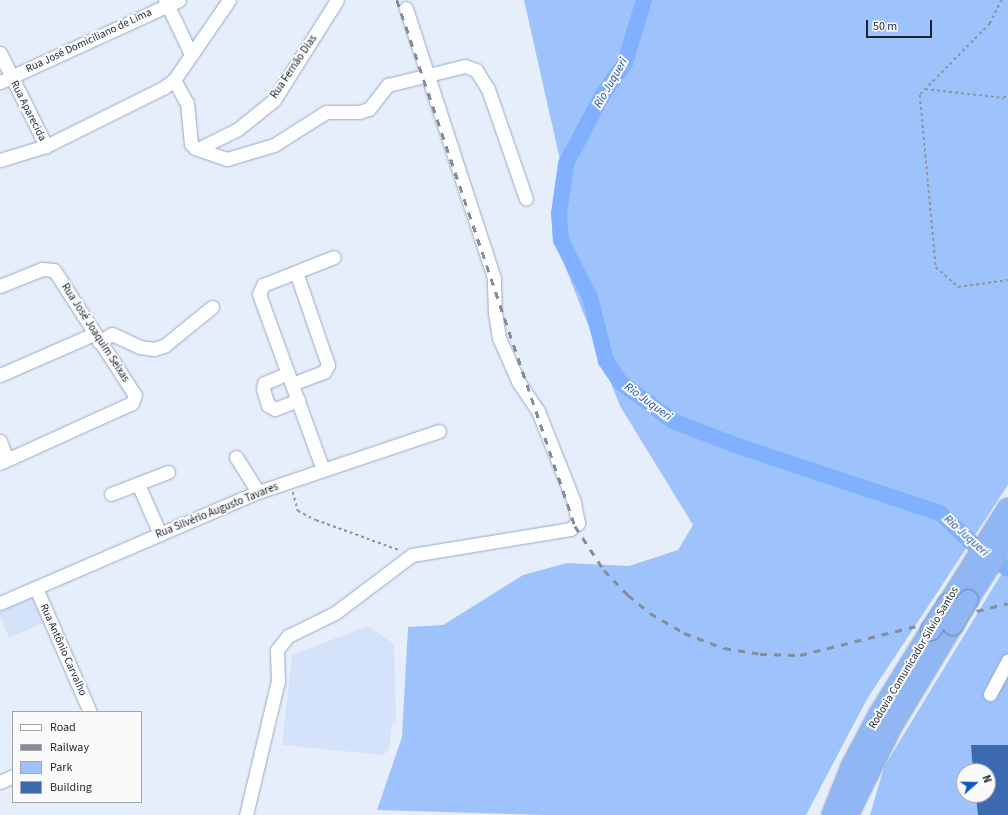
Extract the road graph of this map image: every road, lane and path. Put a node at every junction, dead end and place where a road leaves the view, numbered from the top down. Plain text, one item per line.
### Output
1 (229, 0) edge
2 (337, 0) edge
3 (1002, 0) edge
4 (171, 2) edge
5 (406, 8) dead end
6 (0, 53) edge
7 (191, 54) junction
8 (429, 77) junction
9 (5, 79) edge
10 (174, 80) junction
11 (925, 89) junction
12 (1008, 95) edge
13 (46, 146) junction
14 (200, 148) junction
15 (0, 160) edge
16 (526, 199) dead end
17 (334, 257) dead end
18 (296, 272) junction
19 (1008, 280) edge
20 (0, 286) edge
21 (212, 307) dead end
22 (97, 338) junction
23 (0, 375) edge
24 (290, 379) junction
25 (298, 400) junction
26 (439, 431) dead end
27 (0, 441) edge
28 (236, 457) dead end
29 (4, 461) edge
30 (323, 470) junction
31 (168, 472) dead end
32 (290, 481) junction
33 (138, 484) junction
34 (258, 492) junction
35 (111, 494) dead end
36 (1005, 522) edge
37 (160, 534) junction
38 (412, 555) junction
39 (972, 578) junction
40 (36, 588) junction
41 (0, 603) edge
42 (1008, 660) edge
43 (990, 694) dead end
44 (90, 711) edge
45 (12, 776) edge
46 (0, 782) edge
47 (246, 815) edge
48 (832, 815) edge
49 (848, 815) edge

1 - 7 street
2 - 14 street, Rua Fernão Dias
3 - 11 path
4 - 7 street
4 - 9 street, Rua José Domiciliano de Lima
5 - 8 street
6 - 9 street, Rua Aparecida
7 - 10 street
8 - 14 street
8 - 16 street
8 - 38 street
9 - 13 street, Rua Aparecida
10 - 13 street
10 - 14 street
11 - 12 path
11 - 19 path
13 - 15 street
17 - 18 street
18 - 24 street
18 - 24 street
20 - 22 street, Rua José Joaquim Seixas
21 - 22 street
22 - 23 street
22 - 29 street, Rua José Joaquim Seixas
24 - 25 street
24 - 25 street
25 - 30 street
26 - 30 street, Rua Silvério Augusto Tavares
27 - 29 street
28 - 34 street
30 - 32 street, Rua Silvério Augusto Tavares
31 - 33 street
32 - 34 street, Rua Silvério Augusto Tavares
32 - 38 path
33 - 35 street
33 - 37 street
34 - 37 street, Rua Silvério Augusto Tavares
36 - 39 highway, Rodovia Comunicador Silvio Santos
37 - 40 street, Rua Silvério Augusto Tavares
38 - 47 street
39 - 48 highway, Rodovia Comunicador Silvio Santos, bridge
39 - 49 highway, Rodovia Comunicador Silvio Santos, bridge
40 - 41 street, Rua Silvério Augusto Tavares
40 - 44 street, Rua Antônio Carvalho
42 - 43 street
45 - 46 street

